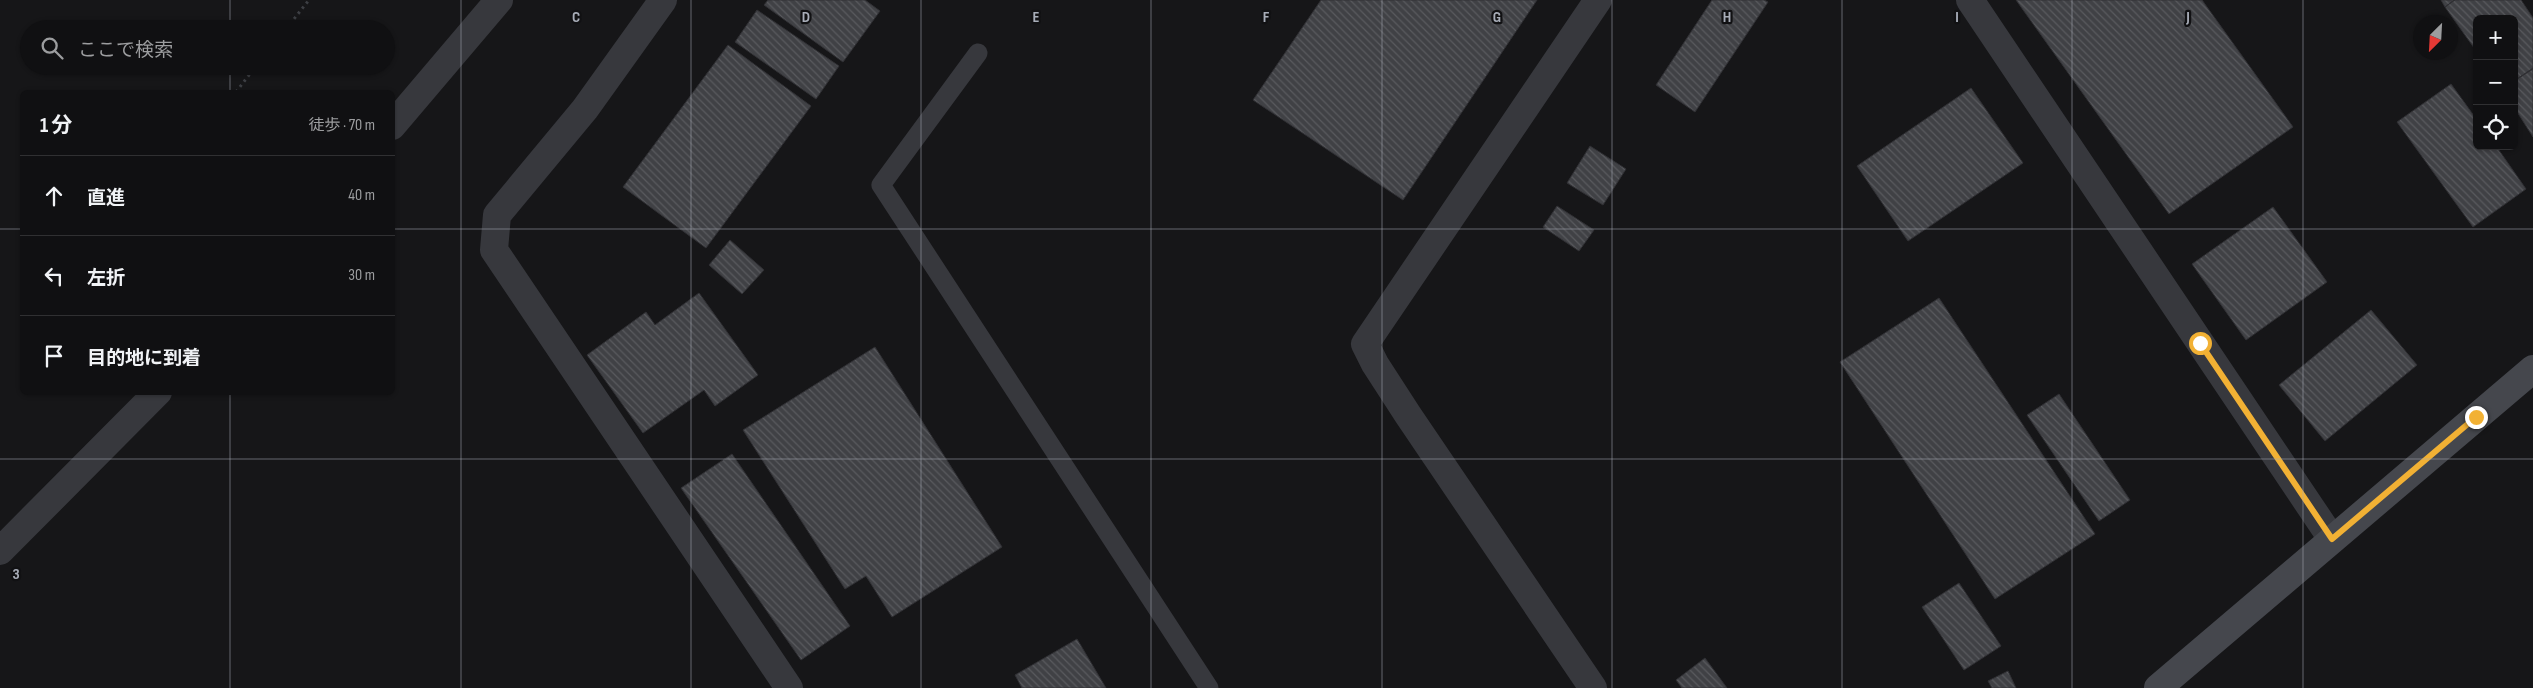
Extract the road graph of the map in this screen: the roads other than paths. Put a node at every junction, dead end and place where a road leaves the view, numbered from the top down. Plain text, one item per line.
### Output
1 (499, 0) edge
2 (662, 0) edge
3 (1598, 0) edge
4 (1970, 0) edge
5 (978, 53) dead end
6 (395, 122) edge
7 (2533, 369) edge
8 (155, 395) edge
9 (2332, 539) junction
10 (0, 550) edge
11 (789, 688) edge
12 (1209, 688) edge
13 (1593, 688) edge
14 (2158, 688) edge

1 - 6 street
2 - 11 street
3 - 13 street
4 - 9 street
5 - 12 lane
7 - 9 street
8 - 10 street
9 - 14 street

